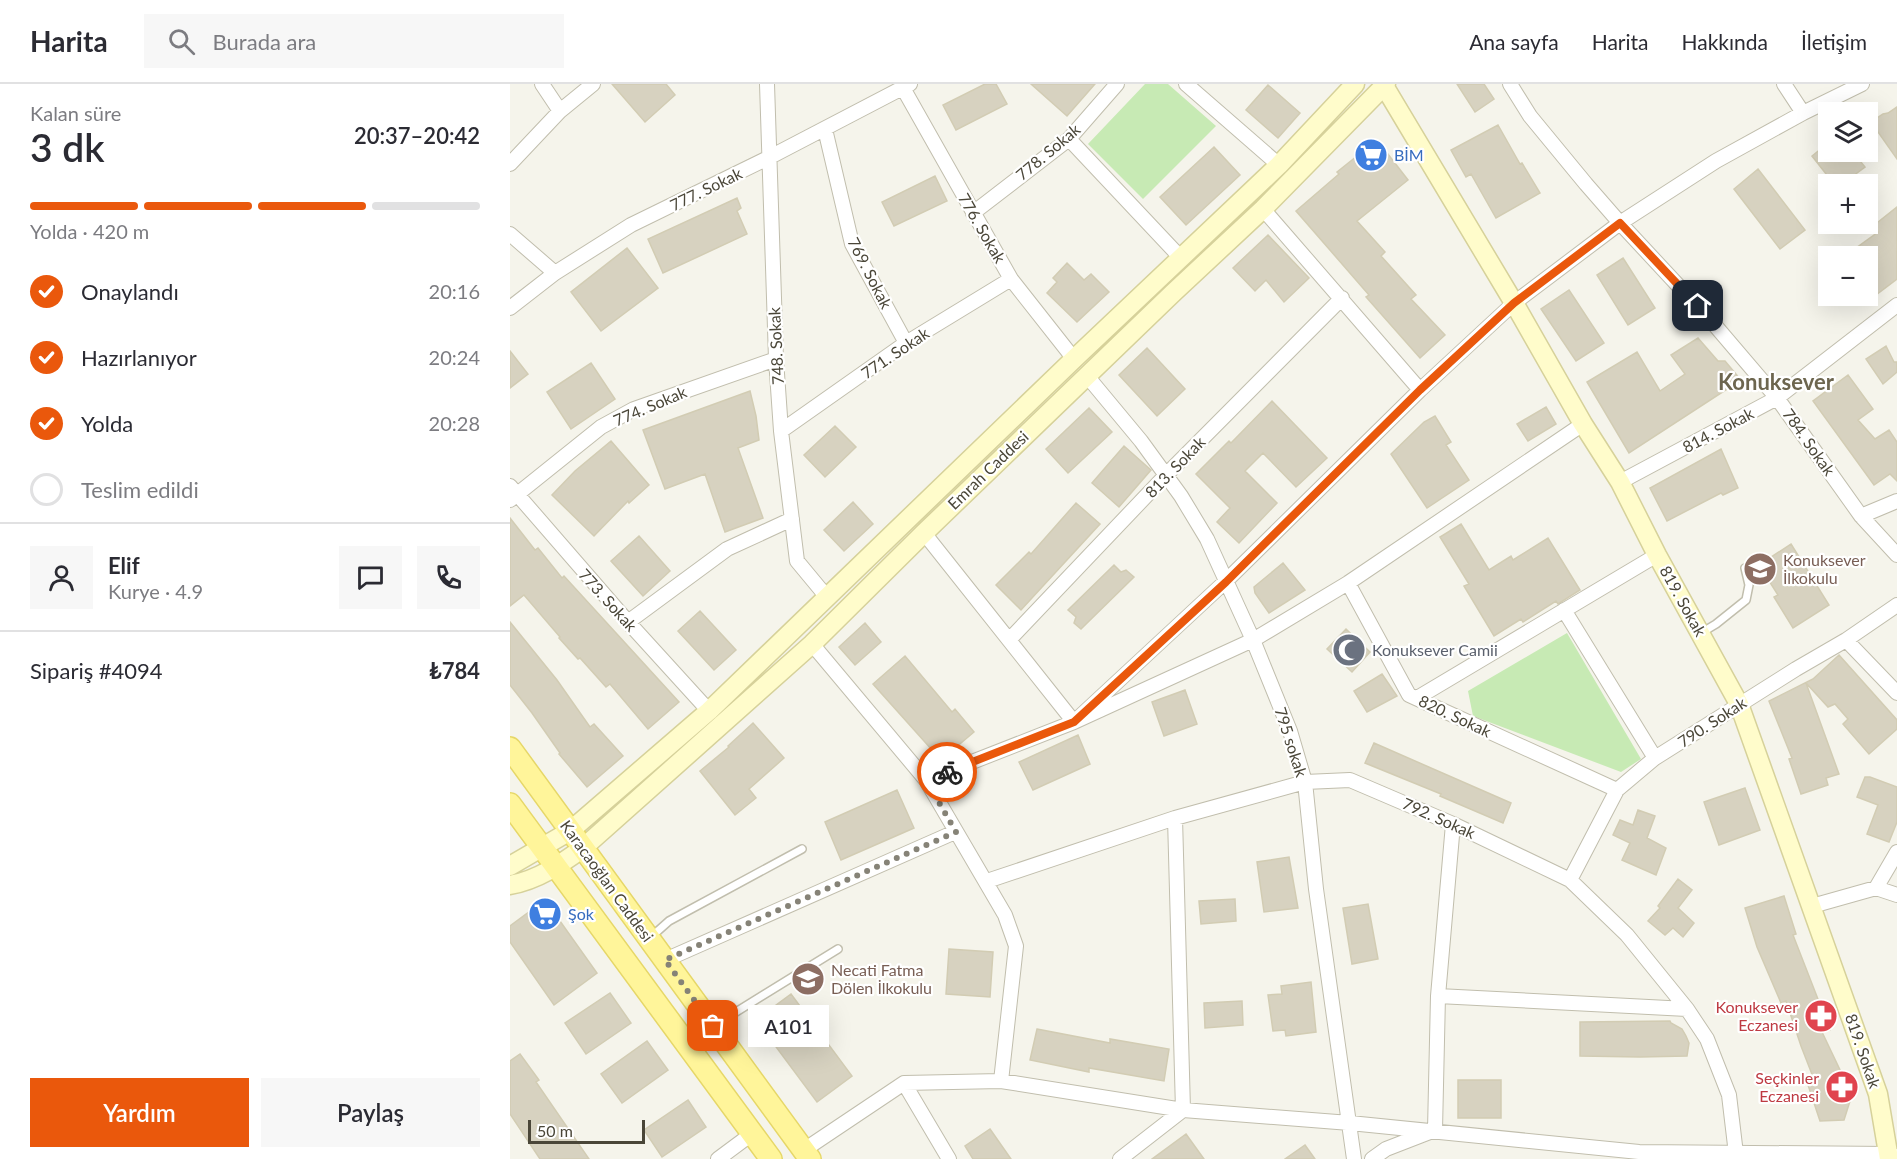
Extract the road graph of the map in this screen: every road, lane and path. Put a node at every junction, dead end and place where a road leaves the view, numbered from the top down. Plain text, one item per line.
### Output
1 (542, 84) edge
2 (593, 84) edge
3 (767, 84) edge
4 (1117, 84) edge
5 (1186, 84) edge
6 (1355, 84) edge
7 (1510, 84) edge
8 (1784, 84) edge
9 (1862, 84) edge
10 (1385, 85) edge
11 (907, 86) edge
12 (560, 111) junction
13 (1803, 112) junction
14 (825, 129) junction
15 (1069, 139) junction
16 (770, 157) junction
17 (510, 164) edge
18 (1279, 165) junction
19 (1263, 209) junction
20 (973, 213) junction
21 (1620, 223) junction
22 (510, 234) edge
23 (1181, 258) junction
24 (555, 273) junction
25 (1011, 279) junction
26 (1342, 298) junction
27 (1514, 303) junction
28 (1897, 305) edge
29 (510, 308) edge
30 (906, 343) junction
31 (776, 359) junction
32 (1074, 359) junction
33 (1087, 376) junction
34 (1420, 390) junction
35 (1777, 398) junction
36 (1583, 424) junction
37 (781, 431) junction
38 (1166, 476) junction
39 (1620, 482) junction
40 (512, 494) edge
41 (1897, 501) edge
42 (1861, 516) junction
43 (792, 519) junction
44 (924, 533) junction
45 (1657, 555) junction
46 (1897, 555) edge
47 (1745, 568) dead end
48 (1226, 582) junction
49 (1348, 583) junction
50 (826, 596) junction
51 (1897, 606) edge
52 (1564, 610) junction
53 (628, 622) junction
54 (1701, 633) junction
55 (1010, 639) junction
56 (1253, 640) junction
57 (1846, 640) junction
58 (812, 644) junction
59 (1897, 693) edge
60 (1417, 699) junction
61 (1739, 704) junction
62 (710, 711) junction
63 (1074, 722) junction
64 (510, 748) edge
65 (1655, 758) junction
66 (926, 780) junction
67 (1305, 782) junction
68 (1617, 790) junction
69 (510, 804) edge
70 (1175, 818) junction
71 (1453, 824) junction
72 (570, 831) junction
73 (956, 832) junction
74 (542, 848) junction
75 (583, 848) junction
76 (802, 849) dead end
77 (1897, 852) edge
78 (510, 866) edge
79 (556, 868) junction
80 (1570, 880) junction
81 (987, 881) junction
82 (510, 885) edge
83 (1876, 888) junction
84 (1897, 895) edge
85 (1812, 906) junction
86 (649, 939) junction
87 (838, 949) dead end
88 (665, 960) junction
89 (1438, 996) junction
90 (1687, 1009) junction
91 (713, 1026) junction
92 (1001, 1081) junction
93 (904, 1083) junction
94 (1183, 1110) junction
95 (1350, 1122) junction
96 (1435, 1130) junction
97 (753, 1133) junction
98 (1736, 1154) junction
99 (807, 1155) edge
100 (1639, 1156) edge
101 (1891, 1157) edge
102 (718, 1159) edge
103 (771, 1159) edge
104 (949, 1159) edge
105 (1120, 1159) edge
106 (1354, 1159) edge
107 (1372, 1159) edge

1 - 12 street
2 - 12 street
3 - 16 street, 748. Sokak
4 - 15 street, 778. Sokak
5 - 18 street
6 - 18 street, Emrah Caddesi
7 - 21 street, 784. Sokak
8 - 13 street
9 - 13 street
10 - 19 street, Emrah Caddesi
10 - 27 street, 819. Sokak
11 - 14 street, 777. Sokak
11 - 20 street, 776. Sokak
12 - 17 street
13 - 21 street
14 - 16 street, 777. Sokak
14 - 30 street, 769. Sokak
15 - 20 street, 778. Sokak
15 - 23 street
16 - 24 street, 777. Sokak
16 - 31 street, 748. Sokak
18 - 23 street, Emrah Caddesi
19 - 26 street
19 - 33 street, Emrah Caddesi
20 - 25 street, 776. Sokak
21 - 27 street
21 - 35 street, 784. Sokak
22 - 24 street
23 - 32 street, Emrah Caddesi
24 - 29 street, 777. Sokak
25 - 30 street, 771. Sokak
25 - 32 street, 776. Sokak
26 - 34 street
26 - 38 street, 813. Sokak
27 - 34 street
27 - 36 street, 819. Sokak
28 - 35 street, 814. Sokak
30 - 37 street, 771. Sokak
31 - 37 street, 748. Sokak
31 - 40 street, 774. Sokak
32 - 50 street, Emrah Caddesi
33 - 38 street, 795 sokak
33 - 44 street, Emrah Caddesi
34 - 48 street
35 - 39 street, 814. Sokak
35 - 42 street, 784. Sokak
36 - 39 street, 819. Sokak
36 - 49 street
37 - 43 street, 748. Sokak
38 - 48 street, 795 sokak
38 - 55 street, 813. Sokak
39 - 45 street, 819. Sokak
40 - 53 street, 773. Sokak
41 - 42 street
42 - 46 street, 784. Sokak
43 - 50 street, 748. Sokak
43 - 53 street
44 - 55 street
44 - 58 street, Emrah Caddesi
45 - 52 street
45 - 54 street, 819. Sokak
47 - 54 lane
48 - 56 street, 795 sokak
48 - 63 street
49 - 56 street
49 - 60 street, 820. Sokak
50 - 62 street, Emrah Caddesi
51 - 57 street, 790. Sokak
52 - 60 street
52 - 65 street
53 - 62 street, 773. Sokak
54 - 61 street, 819. Sokak
55 - 63 street
56 - 63 street
56 - 67 street, 795 sokak
57 - 59 street
57 - 61 street, 790. Sokak
58 - 66 street
58 - 75 street, Emrah Caddesi
60 - 68 street, 820. Sokak
61 - 65 street, 790. Sokak
61 - 85 street, 819. Sokak
62 - 72 street, Emrah Caddesi
63 - 66 street
64 - 72 main road, Karacaoğlan Caddesi
65 - 68 street, 790. Sokak
66 - 73 street
67 - 70 street, 792. Sokak
67 - 71 street, 792. Sokak
67 - 95 street, 795 sokak
68 - 80 street, 790. Sokak
69 - 74 main road, Karacaoğlan Caddesi
70 - 81 street, 792. Sokak
70 - 94 street
71 - 80 street, 792. Sokak
71 - 89 street
72 - 74 street, Emrah Caddesi
72 - 75 main road, Karacaoğlan Caddesi
73 - 81 street
73 - 88 street
74 - 78 street
74 - 79 main road, Karacaoğlan Caddesi
75 - 79 street, Emrah Caddesi
75 - 86 main road, Karacaoğlan Caddesi
76 - 86 lane
77 - 83 street
79 - 82 street
79 - 97 main road, Karacaoğlan Caddesi
80 - 90 street, 792. Sokak
81 - 92 street
83 - 84 street
83 - 85 street
85 - 101 street, 819. Sokak
86 - 88 main road, Karacaoğlan Caddesi
87 - 91 lane
88 - 91 main road, Karacaoğlan Caddesi
89 - 90 street
89 - 96 street
90 - 98 street, 792. Sokak
91 - 99 main road, Karacaoğlan Caddesi
92 - 93 street
92 - 94 street
93 - 99 street
93 - 104 street
94 - 95 street
94 - 105 street
95 - 96 street
95 - 106 street, 795 sokak
96 - 100 street
96 - 107 street
97 - 102 street
97 - 103 main road, Karacaoğlan Caddesi
98 - 100 street
98 - 101 street

